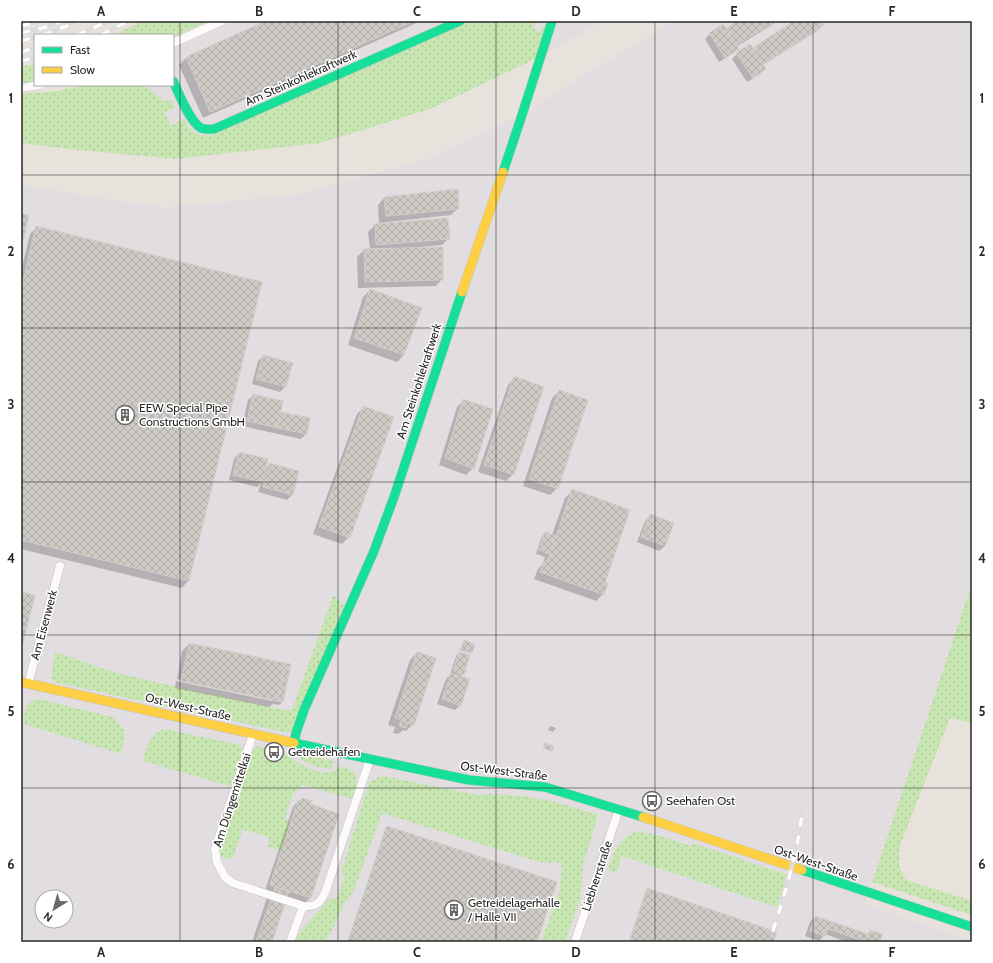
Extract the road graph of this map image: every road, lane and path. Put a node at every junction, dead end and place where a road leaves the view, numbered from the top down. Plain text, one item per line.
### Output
1 (222, 21) edge
2 (460, 21) edge
3 (552, 21) edge
4 (174, 43) edge
5 (174, 83) edge
6 (34, 86) edge
7 (21, 88) edge
8 (60, 566) dead end
9 (25, 683) edge
10 (253, 734) junction
11 (294, 743) junction
12 (370, 759) junction
13 (619, 809) junction
14 (303, 906) junction
15 (972, 927) edge
16 (290, 942) edge
17 (575, 942) edge

1 - 4 street
2 - 5 street, Am Steinkohlekraftwerk
3 - 11 street, Am Steinkohlekraftwerk
6 - 7 street
8 - 9 street, Am Eisenwerk
9 - 10 street, Ost-West-Straße
10 - 11 street, Ost-West-Straße
10 - 14 street, Am Düngemittelkai
11 - 12 street, Ost-West-Straße
12 - 13 street, Ost-West-Straße
12 - 14 street
13 - 15 street, Ost-West-Straße
13 - 17 street, Liebherrstraße
14 - 16 street

